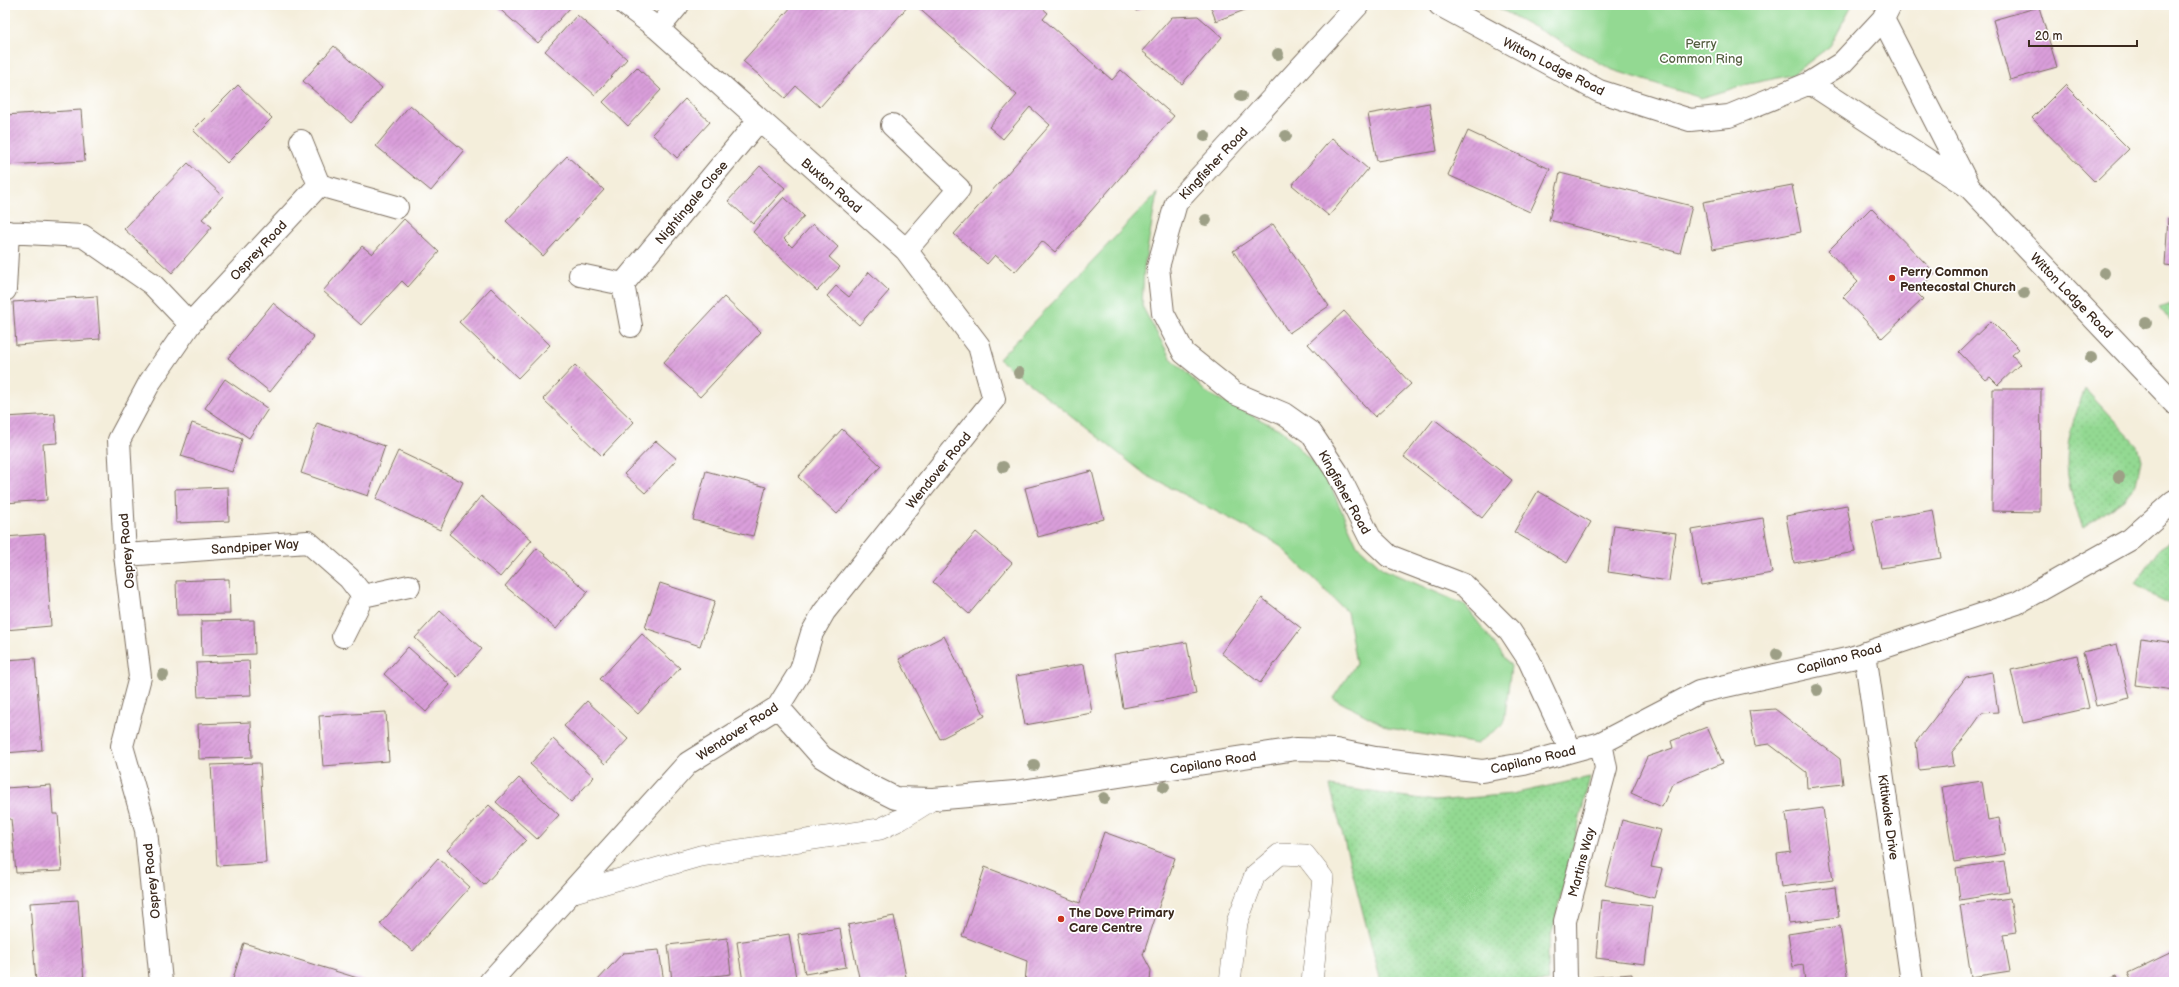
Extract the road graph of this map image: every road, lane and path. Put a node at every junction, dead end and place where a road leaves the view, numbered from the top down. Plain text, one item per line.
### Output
1 (626, 5) edge
2 (678, 5) edge
3 (1358, 5) edge
4 (1440, 5) edge
5 (1887, 12) edge
6 (658, 29) junction
7 (1810, 83) junction
8 (759, 120) junction
9 (892, 124) dead end
10 (300, 141) dead end
11 (319, 185) junction
12 (1970, 188) junction
13 (397, 207) dead end
14 (6, 232) edge
15 (906, 250) junction
16 (580, 275) dead end
17 (623, 284) junction
18 (5, 290) edge
19 (190, 324) junction
20 (631, 326) dead end
21 (994, 399) joint
22 (2174, 403) edge
23 (2174, 501) edge
24 (125, 555) junction
25 (409, 586) dead end
26 (362, 596) junction
27 (343, 636) dead end
28 (1865, 653) junction
29 (778, 707) junction
30 (1601, 743) junction
31 (1571, 751) junction
32 (933, 799) junction
33 (571, 893) junction
34 (161, 982) edge
35 (490, 982) edge
36 (1230, 982) edge
37 (1312, 982) edge
38 (1566, 982) edge
39 (1912, 982) edge

1 - 6 street, Buxton Road
2 - 6 street
3 - 31 street, Kingfisher Road
4 - 7 street, Witton Lodge Road
5 - 7 street, Witton Lodge Road
5 - 12 street, Witton Lodge Road
6 - 8 street, Buxton Road
7 - 12 street, Witton Lodge Road
8 - 15 street, Buxton Road
8 - 17 street, Nightingale Close
9 - 15 street
10 - 11 street
11 - 13 street
11 - 19 street, Osprey Road
12 - 22 street, Witton Lodge Road
14 - 18 street
14 - 19 street
15 - 21 street, Buxton Road
16 - 17 street
17 - 20 street
19 - 24 street, Osprey Road
21 - 29 street, Wendover Road
23 - 28 street, Capilano Road
24 - 26 street, Sandpiper Way
24 - 34 street, Osprey Road
25 - 26 street
26 - 27 street
28 - 30 street, Capilano Road
28 - 39 street, Kittiwake Drive
29 - 32 street, Capilano Road
29 - 33 street, Wendover Road
30 - 31 street, Capilano Road
30 - 38 street, Martins Way
31 - 32 street, Capilano Road
32 - 33 lane
33 - 35 street, Wendover Road
36 - 37 lane

